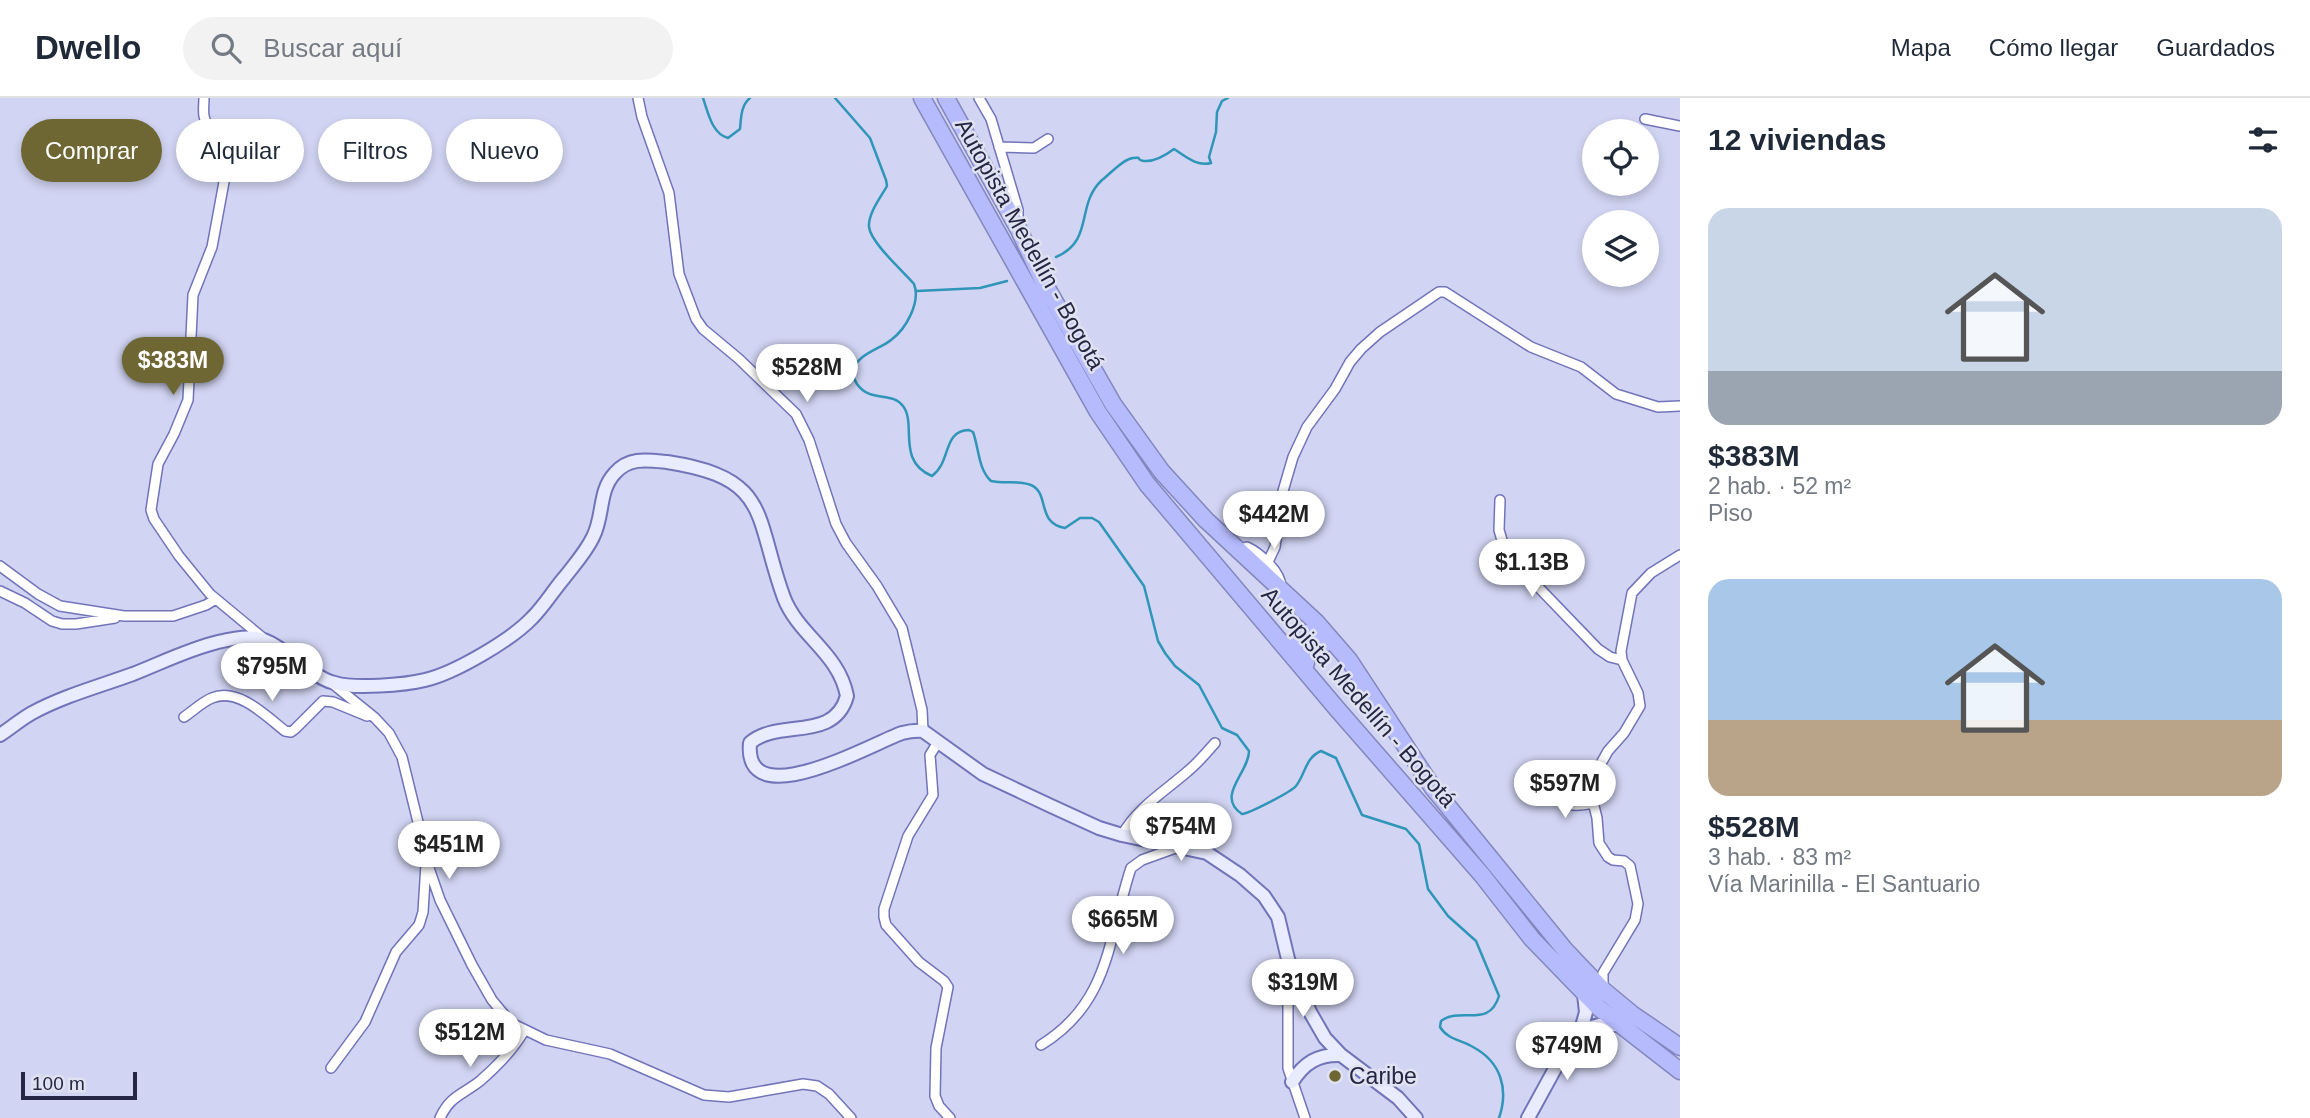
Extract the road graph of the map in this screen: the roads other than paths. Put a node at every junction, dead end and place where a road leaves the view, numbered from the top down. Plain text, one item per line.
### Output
1 (204, 98) edge
2 (638, 98) edge
3 (922, 98) edge
4 (946, 98) edge
5 (979, 98) edge
6 (1659, 122) edge
7 (1680, 126) edge
8 (1048, 139) dead end
9 (999, 147) junction
10 (1018, 230) junction
11 (1680, 406) edge
12 (1500, 500) dead end
13 (1240, 549) junction
14 (1680, 555) edge
15 (1267, 564) junction
16 (0, 566) edge
17 (1281, 589) junction
18 (0, 590) edge
19 (216, 599) junction
20 (124, 616) junction
21 (266, 640) junction
22 (1622, 660) junction
23 (330, 682) junction
24 (1382, 707) junction
25 (1338, 710) junction
26 (184, 718) dead end
27 (375, 719) junction
28 (923, 731) junction
29 (0, 736) edge
30 (937, 742) junction
31 (1214, 743) dead end
32 (1552, 792) dead end
33 (1593, 803) junction
34 (1122, 835) junction
35 (1182, 846) junction
36 (426, 852) junction
37 (1288, 959) junction
38 (1604, 990) junction
39 (1584, 994) junction
40 (1619, 1025) junction
41 (1581, 1030) junction
42 (524, 1031) junction
43 (1041, 1045) dead end
44 (1680, 1047) edge
45 (1341, 1055) junction
46 (331, 1068) dead end
47 (1680, 1071) edge
48 (1292, 1082) junction
49 (440, 1118) edge
50 (852, 1118) edge
51 (950, 1118) edge
52 (1305, 1118) edge
53 (1416, 1118) edge
54 (1528, 1118) edge

1 - 19 street
2 - 28 street
3 - 25 highway, Autopista Medellín - Bogotá
4 - 10 highway, Autopista Medellín - Bogotá
5 - 9 street
6 - 7 street
8 - 9 street
9 - 10 street
10 - 13 highway, Autopista Medellín - Bogotá
11 - 15 street
12 - 22 street
13 - 15 street
13 - 17 highway, Autopista Medellín - Bogotá
14 - 22 street
15 - 17 street
16 - 20 street
17 - 24 highway, Autopista Medellín - Bogotá
18 - 20 street
19 - 20 street
19 - 21 street
21 - 23 main road
21 - 29 main road
22 - 33 street
23 - 27 street
23 - 28 main road
24 - 25 highway
24 - 38 highway, Autopista Medellín - Bogotá
25 - 39 highway, Autopista Medellín - Bogotá
26 - 27 street
27 - 36 street
28 - 30 main road
30 - 34 main road
30 - 51 street
31 - 34 street
32 - 33 street
33 - 38 street
34 - 35 main road
35 - 37 main road
35 - 43 street
36 - 42 street
36 - 46 street
37 - 45 main road
37 - 48 street
38 - 44 highway, Autopista Medellín - Bogotá
39 - 40 highway, Autopista Medellín - Bogotá
39 - 41 main road
40 - 41 main road
40 - 47 highway, Autopista Medellín - Bogotá
41 - 54 main road
42 - 49 street
42 - 50 street
45 - 48 main road
45 - 53 main road
48 - 52 street

